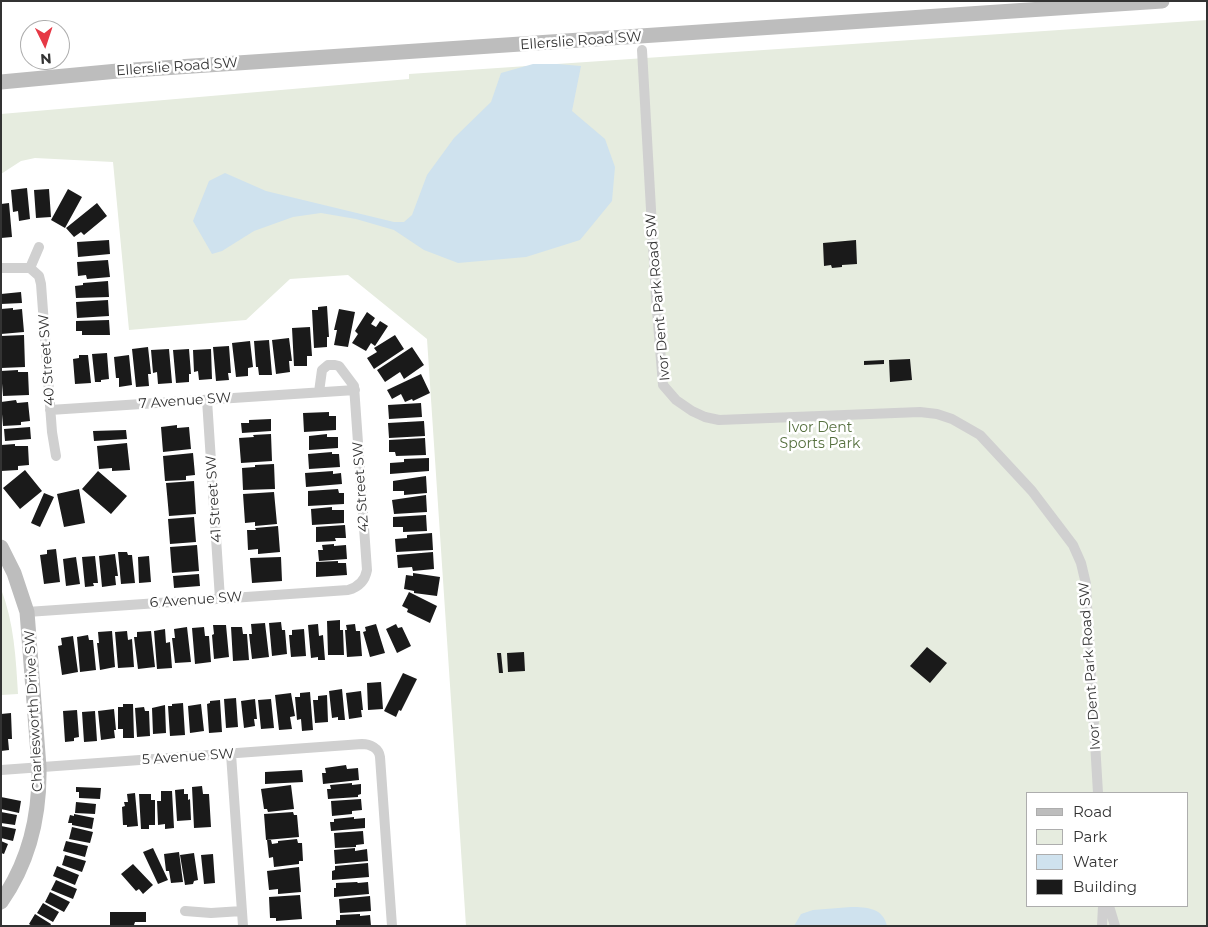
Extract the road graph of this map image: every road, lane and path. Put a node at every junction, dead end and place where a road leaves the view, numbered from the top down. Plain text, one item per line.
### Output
1 (1162, 1) edge
2 (642, 50) dead end
3 (1, 82) edge
4 (39, 247) dead end
5 (1, 268) edge
6 (30, 268) junction
7 (355, 390) junction
8 (319, 392) junction
9 (207, 400) junction
10 (50, 410) junction
11 (56, 456) dead end
12 (1, 547) edge
13 (362, 582) joint
14 (220, 598) junction
15 (27, 612) junction
16 (231, 754) junction
17 (40, 767) junction
18 (1, 770) edge
19 (1098, 792) edge
20 (1, 902) edge
21 (1103, 907) edge
22 (1109, 907) edge
23 (242, 911) junction
24 (185, 912) dead end
25 (243, 926) edge
26 (392, 926) edge
27 (1102, 926) edge
28 (1116, 926) edge

1 - 3 main road, Ellerslie Road SW
2 - 19 street, Ivor Dent Park Road SW
4 - 6 street
5 - 6 street
6 - 10 street, 40 Street SW
7 - 8 street, 7 Avenue SW
7 - 8 street
7 - 13 street, 42 Street SW
8 - 9 street, 7 Avenue SW
9 - 10 street, 7 Avenue SW
9 - 14 street, 41 Street SW
10 - 11 street, 40 Street SW
12 - 15 main road, Charlesworth Drive SW
13 - 14 street, 6 Avenue SW
14 - 15 street, 6 Avenue SW
15 - 17 main road, Charlesworth Drive SW
16 - 17 street, 5 Avenue SW
16 - 23 street
16 - 26 street, 5 Avenue SW
17 - 18 street, 5 Avenue SW
17 - 20 main road, Charlesworth Drive SW
21 - 27 street
22 - 28 street
23 - 24 street
23 - 25 street

